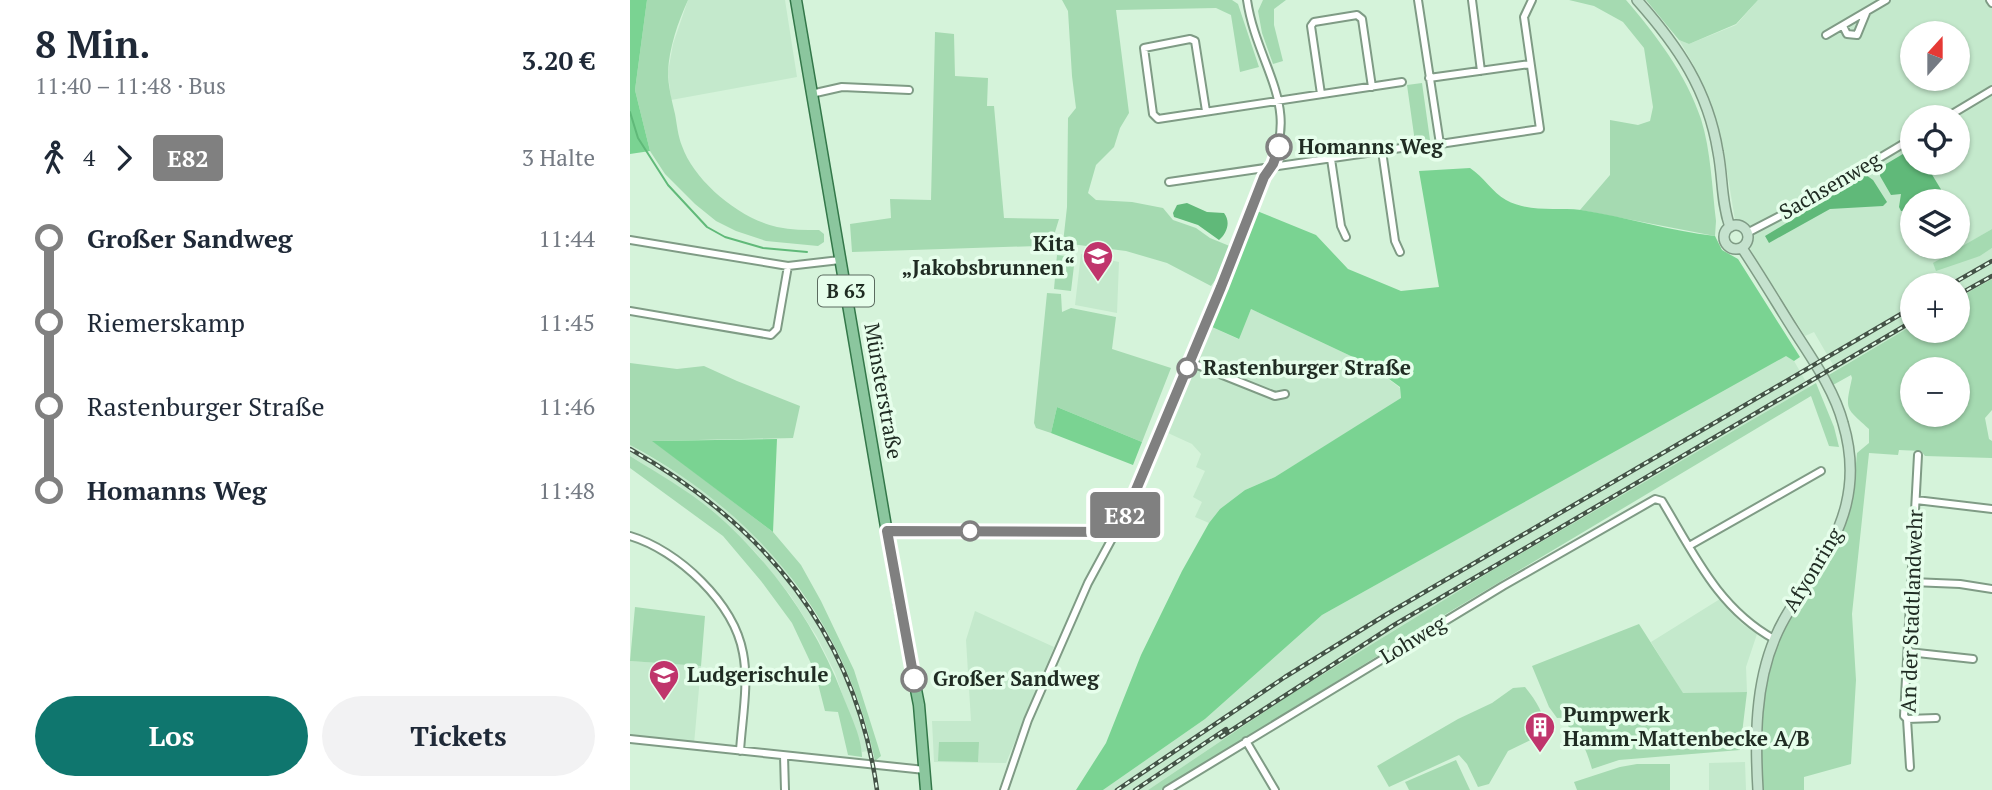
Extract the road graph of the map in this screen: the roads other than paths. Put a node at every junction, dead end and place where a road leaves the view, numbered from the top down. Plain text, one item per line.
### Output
1 (1247, 0) edge
2 (1418, 0) edge
3 (1472, 0) edge
4 (1532, 0) edge
5 (1637, 0) edge
6 (1886, 0) edge
7 (795, 2) edge
8 (1866, 12) junction
9 (1843, 26) junction
10 (1826, 35) dead end
11 (1530, 64) junction
12 (1481, 71) junction
13 (1429, 79) junction
14 (1402, 82) dead end
15 (1372, 86) junction
16 (909, 90) dead end
17 (1992, 90) edge
18 (811, 94) junction
19 (1321, 94) junction
20 (1278, 100) junction
21 (1967, 105) edge
22 (1206, 111) junction
23 (1900, 146) edge
24 (1408, 147) dead end
25 (1382, 151) junction
26 (1331, 159) junction
27 (1269, 168) junction
28 (1169, 182) dead end
29 (1730, 227) junction
30 (1747, 233) junction
31 (1346, 237) dead end
32 (630, 240) edge
33 (1742, 248) junction
34 (1400, 252) dead end
35 (840, 260) junction
36 (788, 266) junction
37 (630, 312) edge
38 (1190, 362) junction
39 (1285, 394) dead end
40 (1918, 456) dead end
41 (1821, 471) dead end
42 (1916, 500) junction
43 (1992, 509) edge
44 (887, 531) junction
45 (1115, 532) junction
46 (630, 536) edge
47 (1689, 546) junction
48 (1912, 582) junction
49 (1992, 589) edge
50 (1774, 639) junction
51 (1908, 652) junction
52 (1973, 659) dead end
53 (1936, 718) dead end
54 (1907, 719) junction
55 (630, 739) edge
56 (1246, 741) junction
57 (740, 751) junction
58 (785, 756) junction
59 (1910, 767) dead end
60 (925, 770) junction
61 (785, 790) edge
62 (926, 790) edge
63 (1004, 790) edge
64 (1167, 790) edge
65 (1275, 790) edge
66 (1758, 790) edge

1 - 20 street
2 - 13 street
3 - 12 street
4 - 11 street
5 - 29 street
6 - 8 street
7 - 18 main road, Münsterstraße / B 63
8 - 9 street
8 - 9 street
9 - 10 street
11 - 12 street
11 - 13 street
12 - 13 street
14 - 15 street
15 - 19 street
15 - 19 street
16 - 18 street
17 - 21 street
18 - 35 main road, Münsterstraße / B 63
19 - 20 street
20 - 22 street
20 - 27 street
22 - 22 street
23 - 30 street, Sachsenweg
24 - 25 street
25 - 26 street
25 - 34 street
26 - 27 street
26 - 31 street
27 - 28 street
27 - 38 street
29 - 30 street
29 - 33 street
30 - 33 street
32 - 36 street
33 - 50 street, Afyonring
35 - 36 street
35 - 44 main road, Münsterstraße / B 63
36 - 37 street
38 - 39 street
38 - 45 street
40 - 42 street, An der Stadtlandwehr
41 - 47 street
42 - 43 street
42 - 48 street, An der Stadtlandwehr
44 - 45 street
44 - 60 main road, Münsterstraße / B 63
45 - 63 street
46 - 57 street
47 - 50 street
47 - 56 street, Lohweg
48 - 49 street
48 - 51 street, An der Stadtlandwehr
50 - 66 street, Afyonring
51 - 52 street
51 - 54 street, An der Stadtlandwehr
53 - 54 street
54 - 59 street, An der Stadtlandwehr
55 - 57 street
56 - 64 street, Lohweg
56 - 65 street
57 - 58 street
58 - 60 street
58 - 61 street
60 - 62 main road, Münsterstraße / B 63

